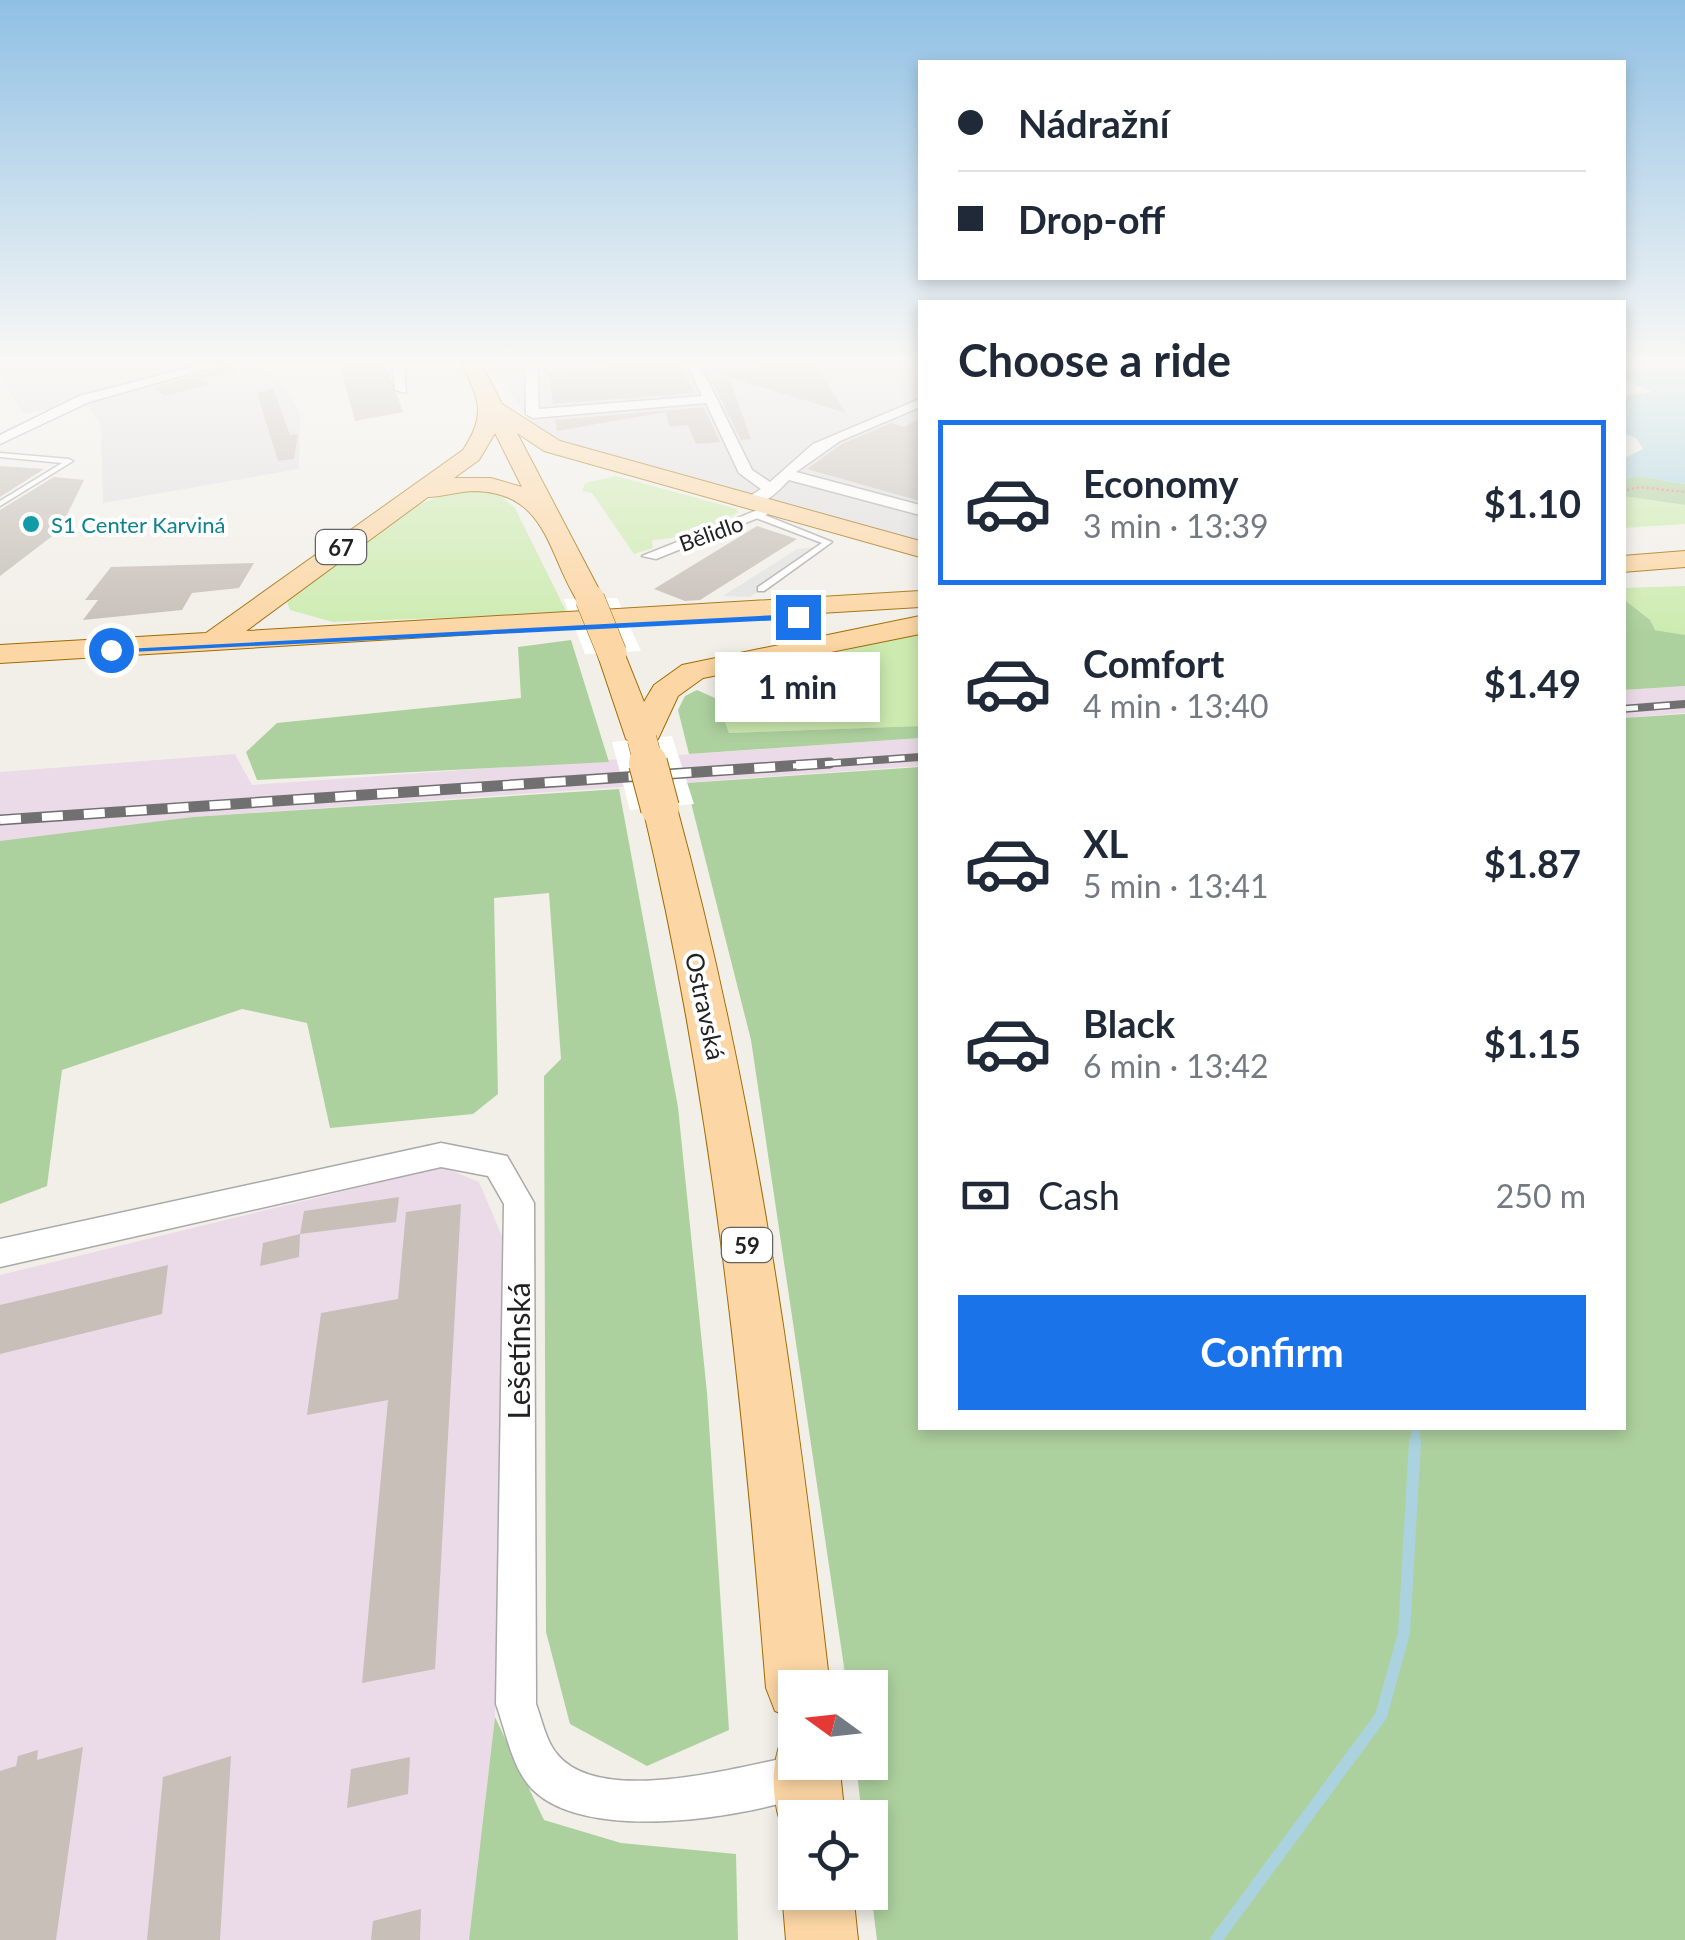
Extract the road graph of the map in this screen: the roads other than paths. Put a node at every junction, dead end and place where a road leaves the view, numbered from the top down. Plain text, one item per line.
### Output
1 (472, 454) edge
2 (518, 454) edge
3 (577, 454) edge
4 (736, 454) edge
5 (811, 454) edge
6 (0, 455) edge
7 (636, 472) junction
8 (790, 475) junction
9 (413, 498) junction
10 (0, 504) edge
11 (763, 505) junction
12 (918, 509) edge
13 (551, 518) junction
14 (862, 536) junction
15 (914, 548) edge
16 (1626, 554) edge
17 (650, 556) dead end
18 (1685, 556) edge
19 (1626, 563) edge
20 (761, 588) dead end
21 (278, 590) junction
22 (918, 599) edge
23 (875, 603) junction
24 (918, 610) edge
25 (826, 611) junction
26 (918, 625) edge
27 (416, 630) junction
28 (209, 644) junction
29 (111, 650) junction
30 (0, 654) edge
31 (642, 739) junction
32 (0, 1253) edge
33 (796, 1670) edge
34 (808, 1785) edge
35 (820, 1910) edge
36 (822, 1940) edge

1 - 9 main road
2 - 13 main road, Ostravská / 59
3 - 7 main road
4 - 11 street
5 - 8 street
6 - 10 lane
7 - 11 main road
7 - 13 main road
8 - 11 street
8 - 12 street
9 - 13 main road
9 - 21 main road, 67
11 - 14 main road
11 - 17 street, Bělidlo
11 - 20 lane
13 - 31 main road, Ostravská / 59, bridge
14 - 15 main road
14 - 25 main road, 67
15 - 23 main road
16 - 18 main road
18 - 19 main road
21 - 27 main road
21 - 28 main road, 67
21 - 29 main road, 67
22 - 23 main road
23 - 25 main road
24 - 25 main road, 67
25 - 27 main road, 67
25 - 28 main road, 67
26 - 31 main road
27 - 28 main road, 67
28 - 29 main road, 67
29 - 30 main road, 67
31 - 33 main road, Ostravská / 59, bridge
32 - 34 street, Lešetínská
35 - 36 main road

